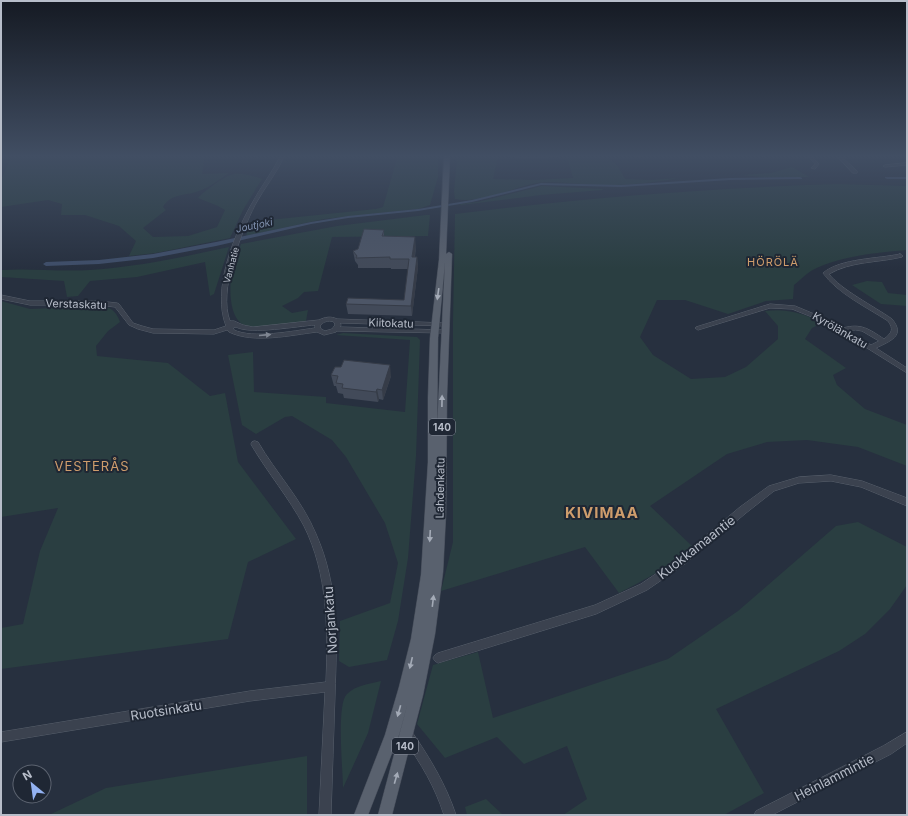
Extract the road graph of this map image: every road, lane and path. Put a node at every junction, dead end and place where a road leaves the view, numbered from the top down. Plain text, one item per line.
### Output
1 (261, 193) edge
2 (447, 193) edge
3 (448, 193) edge
4 (447, 200) junction
5 (447, 213) junction
6 (900, 256) dead end
7 (1, 297) edge
8 (336, 321) junction
9 (320, 322) junction
10 (232, 326) junction
11 (434, 328) junction
12 (698, 328) dead end
13 (336, 329) junction
14 (444, 329) junction
15 (318, 330) junction
16 (844, 330) junction
17 (883, 341) junction
18 (872, 348) junction
19 (907, 371) edge
20 (255, 444) dead end
21 (907, 502) edge
22 (423, 639) junction
23 (438, 658) dead end
24 (331, 686) junction
25 (408, 736) junction
26 (1, 737) edge
27 (907, 737) edge
28 (324, 815) edge
29 (361, 815) edge
30 (385, 815) edge
31 (450, 815) edge
32 (760, 815) edge

1 - 10 street, Vanhatie
2 - 4 main road
3 - 4 main road
4 - 5 main road
5 -> 11 main road, Lahdenkatu
5 - 14 main road, Lahdenkatu / 140
6 - 17 street
7 - 10 street, Verstaskatu
8 - 9 street
8 - 11 street, Kiitokatu
8 - 13 street
9 - 10 street
9 - 15 street
10 -> 15 street
11 - 13 street, Kiitokatu
11 - 14 street, Kiitokatu
11 -> 22 main road, Lahdenkatu
12 - 16 street, Kyrölänkatu
13 - 15 street
22 -> 14 main road, Lahdenkatu / 140
16 - 17 street
16 - 18 street, Kyrölänkatu
17 - 18 street
18 - 19 street, Kyrölänkatu
20 - 24 street, Norjankatu
21 - 23 street, Kuokkamaantie
22 - 25 main road, Lahdenkatu / 140
22 -> 29 main road, Lahdenkatu / 140
24 - 26 street, Ruotsinkatu
24 - 28 street, Norjankatu
30 -> 25 main road, Lahdenkatu / 140
25 - 31 street
27 - 32 street, Heinlammintie

